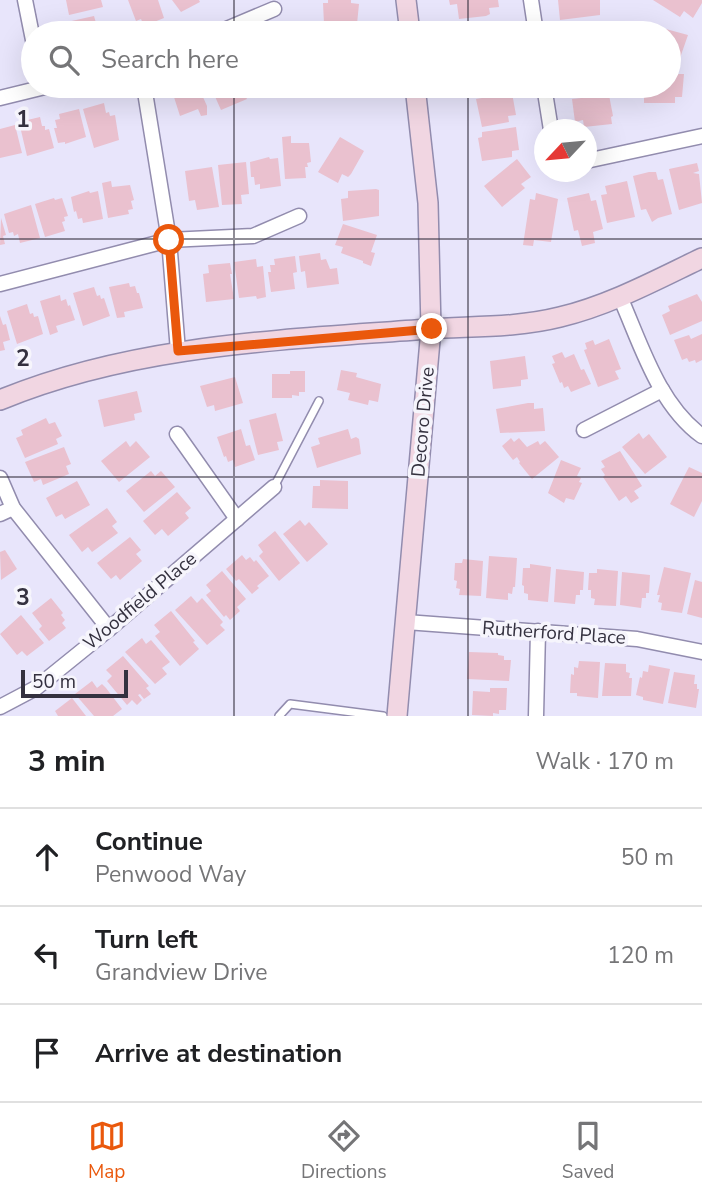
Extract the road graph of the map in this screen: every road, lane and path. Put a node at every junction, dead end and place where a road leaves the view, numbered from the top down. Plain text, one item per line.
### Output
1 (25, 0) edge
2 (406, 0) edge
3 (531, 0) edge
4 (274, 9) dead end
5 (29, 21) edge
6 (246, 21) edge
7 (409, 21) edge
8 (534, 21) edge
9 (21, 92) edge
10 (0, 98) edge
11 (146, 98) edge
12 (416, 98) edge
13 (546, 98) edge
14 (549, 119) edge
15 (702, 136) edge
16 (597, 159) edge
17 (299, 216) dead end
18 (169, 240) junction
19 (702, 258) edge
20 (0, 284) edge
21 (620, 297) junction
22 (432, 329) junction
23 (178, 351) junction
24 (662, 390) junction
25 (0, 400) edge
26 (319, 401) dead end
27 (584, 430) dead end
28 (177, 434) dead end
29 (702, 436) edge
30 (0, 478) edge
31 (274, 486) joint
32 (6, 511) edge
33 (237, 519) junction
34 (406, 622) junction
35 (109, 629) junction
36 (538, 631) junction
37 (702, 652) edge
38 (0, 707) edge
39 (279, 716) edge
40 (383, 716) edge
41 (397, 716) edge
42 (536, 716) edge

1 - 5 street
2 - 7 street
3 - 8 street
4 - 6 street
9 - 10 street
11 - 18 street
12 - 22 street, Decoro Drive
13 - 14 street
15 - 16 street
17 - 18 street
18 - 20 street
18 - 23 street
19 - 21 street
21 - 22 street
21 - 24 street
22 - 23 street
22 - 34 street, Decoro Drive
23 - 25 street
24 - 27 street
24 - 29 street
26 - 31 lane
28 - 33 street
30 - 32 street
31 - 33 street, Woodfield Place
32 - 35 street
33 - 35 street, Woodfield Place
34 - 36 street, Rutherford Place
34 - 41 street, Decoro Drive
35 - 38 street, Woodfield Place
36 - 37 street, Rutherford Place
36 - 42 street
39 - 40 lane

